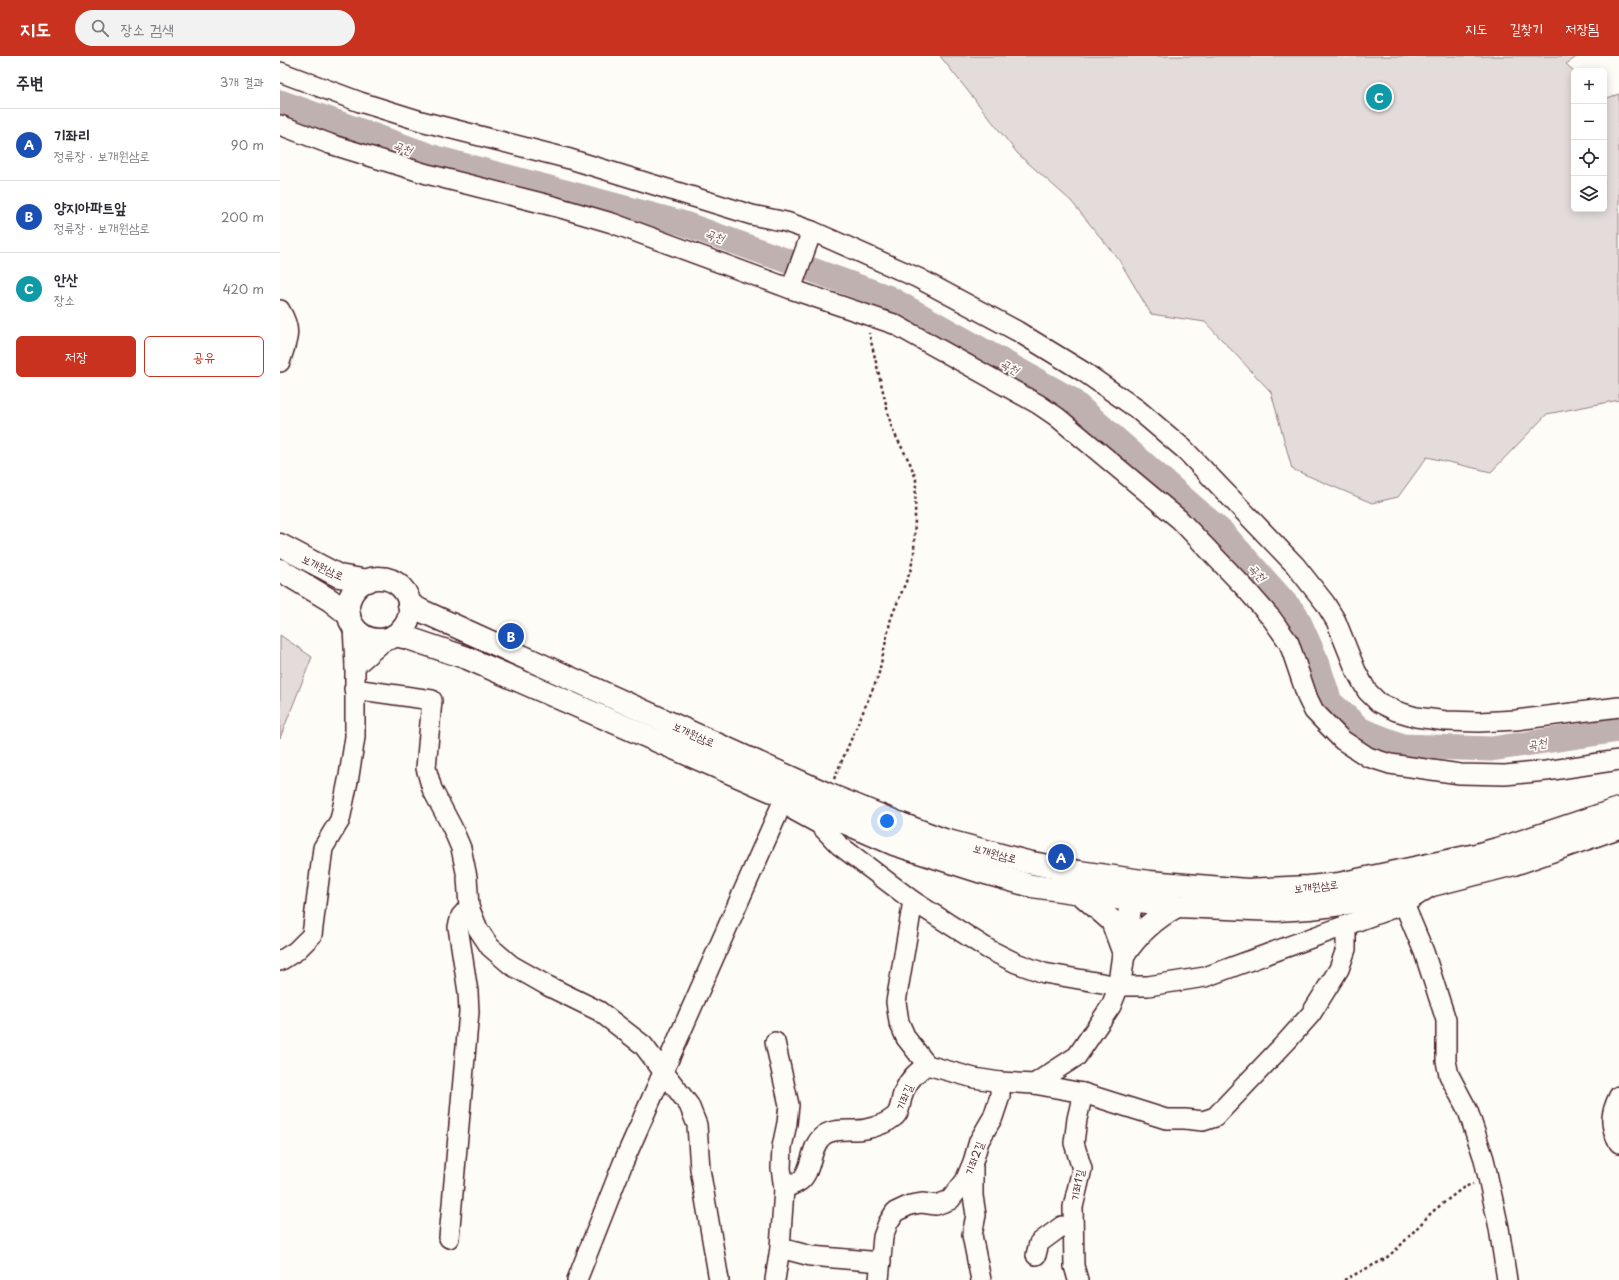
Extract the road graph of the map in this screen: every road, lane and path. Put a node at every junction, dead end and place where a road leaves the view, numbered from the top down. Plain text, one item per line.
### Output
1 (280, 72) edge
2 (280, 125) edge
3 (812, 231) junction
4 (791, 289) junction
5 (280, 310) edge
6 (865, 314) junction
7 (280, 362) edge
8 (280, 545) edge
9 (280, 570) edge
10 (368, 581) junction
11 (409, 604) junction
12 (351, 620) junction
13 (390, 638) junction
14 (355, 666) junction
15 (354, 689) junction
16 (1619, 707) edge
17 (1619, 760) edge
18 (827, 794) junction
19 (783, 801) junction
20 (1619, 809) edge
21 (1619, 827) edge
22 (1432, 885) junction
23 (1133, 890) junction
24 (1080, 893) junction
25 (914, 901) junction
26 (1404, 904) junction
27 (1177, 906) junction
28 (469, 907) junction
29 (1346, 926) junction
30 (1124, 954) junction
31 (280, 961) edge
32 (1119, 986) junction
33 (776, 1042) dead end
34 (927, 1065) junction
35 (663, 1072) junction
36 (1000, 1082) junction
37 (1034, 1084) junction
38 (1083, 1093) junction
39 (1619, 1096) edge
40 (1619, 1142) edge
41 (974, 1162) junction
42 (1488, 1179) junction
43 (784, 1189) junction
44 (1072, 1229) junction
45 (449, 1238) dead end
46 (780, 1248) junction
47 (1036, 1255) dead end
48 (880, 1271) edge
49 (576, 1280) edge
50 (719, 1280) edge
51 (775, 1280) edge
52 (981, 1280) edge
53 (1078, 1280) edge
54 (1344, 1280) edge
55 (1507, 1280) edge

1 - 3 street
2 - 4 street
3 - 4 street
3 - 16 street
4 - 6 street
5 - 7 street
6 - 17 street
6 - 18 path
8 - 10 main road, 보개원삼로
9 - 12 main road, 보개원삼로
10 - 11 main road, 보개원삼로
10 - 12 main road
11 - 13 main road
11 - 18 main road, 보개원삼로
12 - 13 main road, 보개원삼로
12 - 14 street
13 - 14 street
13 - 19 main road, 보개원삼로
14 - 15 street
15 - 28 street
15 - 31 street
18 - 23 main road, 보개원삼로
19 - 24 main road, 보개원삼로
19 - 25 street, 보개원삼로
19 - 35 street
20 - 23 main road, 보개원삼로
21 - 22 main road, 보개원삼로
22 - 26 street, 보개원삼로
22 - 27 main road, 보개원삼로
23 - 24 main road, 보개원삼로
23 - 27 main road, 보개원삼로
23 - 30 main road
24 - 30 main road
25 - 32 street, 보개원삼로
25 - 34 street
26 - 29 street, 보개원삼로
26 - 42 street
27 - 30 main road
28 - 35 street
28 - 45 street
29 - 32 street, 보개원삼로
29 - 38 street
30 - 32 main road
32 - 37 street
33 - 43 street
34 - 36 street
34 - 43 street, 기좌길
35 - 49 street
35 - 50 street
36 - 37 street
36 - 41 street, 기좌2길
37 - 38 street
38 - 44 street, 기좌1길
39 - 40 street
41 - 48 street, 기좌2길
41 - 52 street
42 - 54 path
42 - 55 street
43 - 46 street
44 - 47 street
44 - 53 street, 기좌1길
46 - 48 street
46 - 51 street

